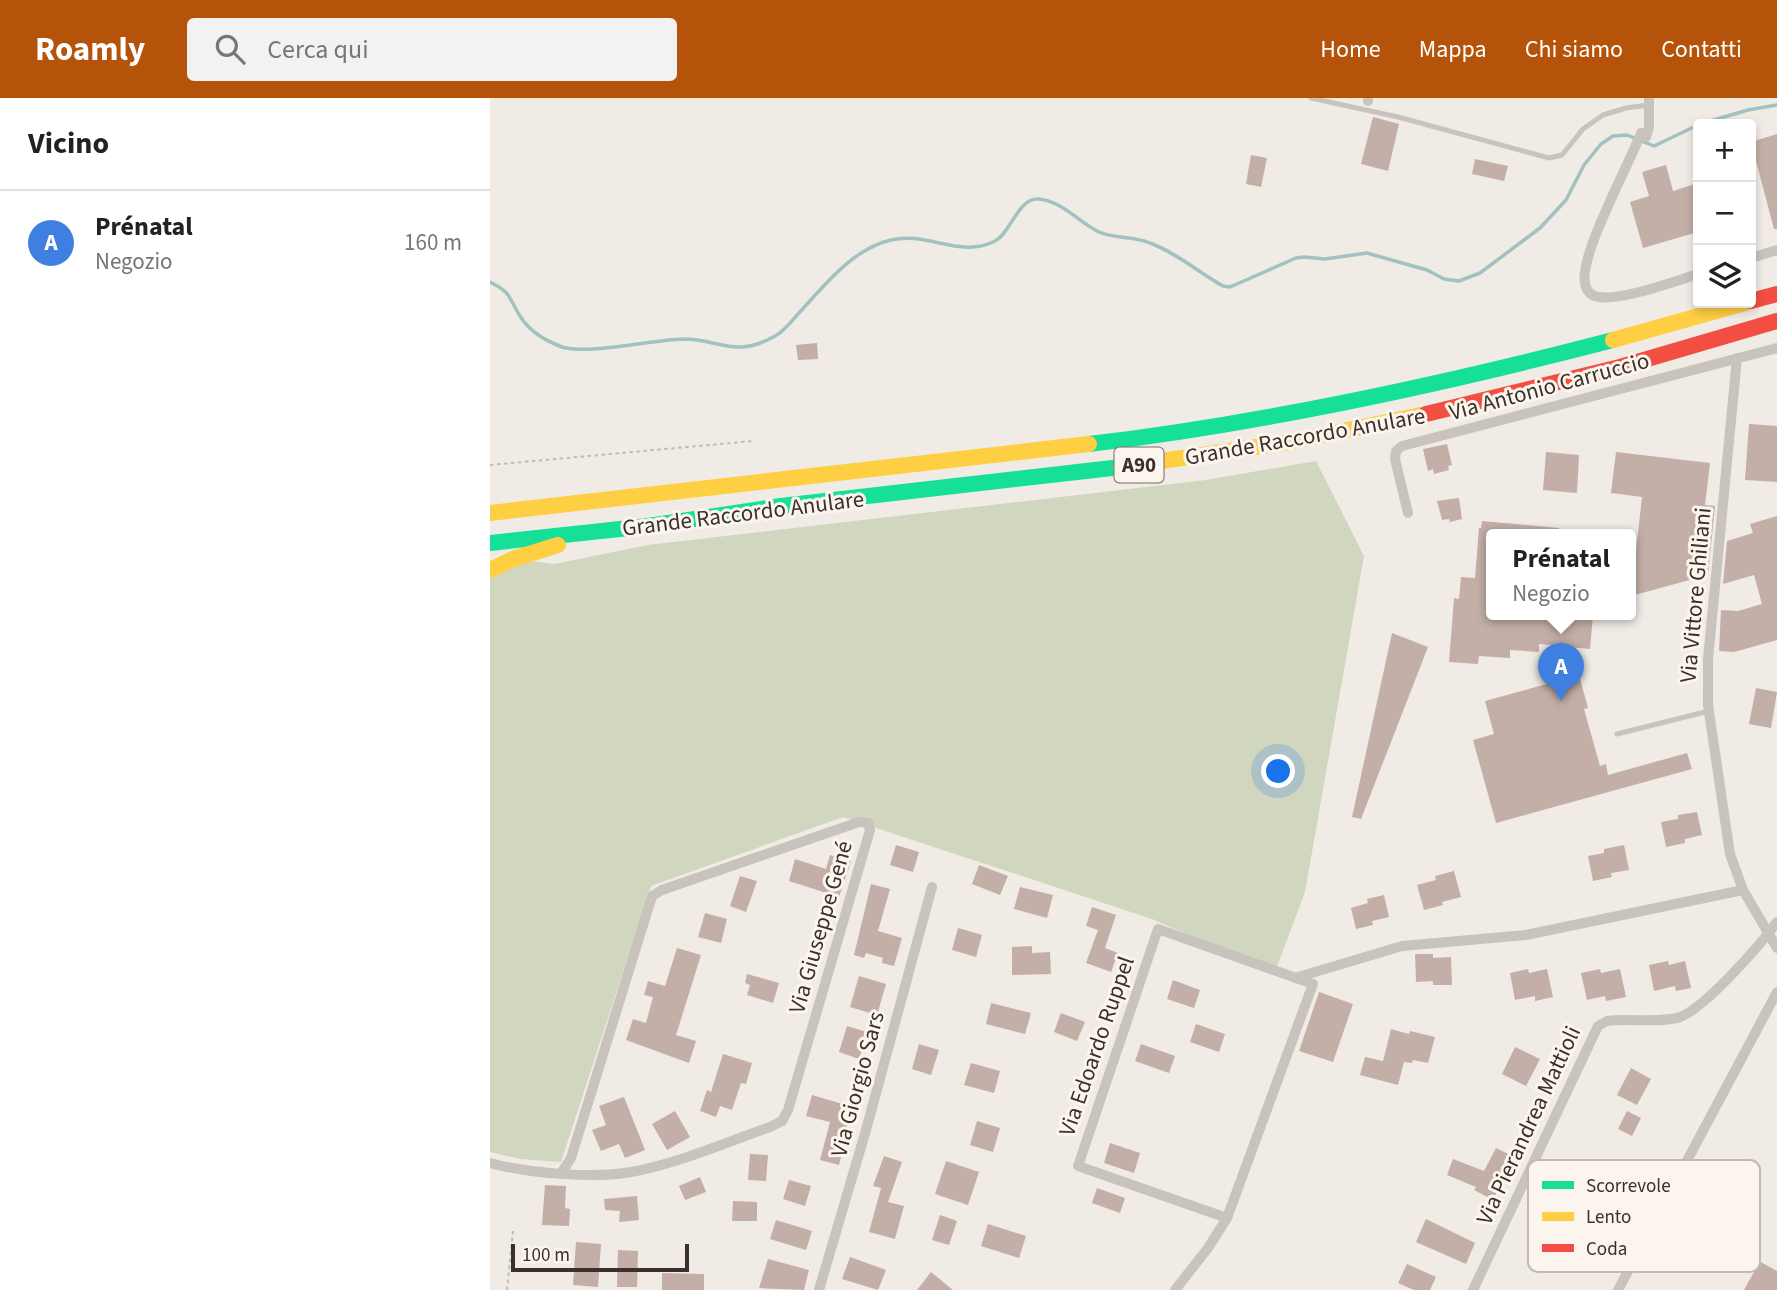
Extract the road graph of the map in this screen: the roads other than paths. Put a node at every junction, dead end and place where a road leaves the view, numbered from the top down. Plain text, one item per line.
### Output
1 (1311, 98) edge
2 (1649, 102) edge
3 (1777, 250) edge
4 (1756, 256) edge
5 (1693, 275) edge
6 (1777, 294) edge
7 (1756, 300) edge
8 (1727, 308) edge
9 (1777, 321) edge
10 (1777, 348) edge
11 (1737, 358) junction
12 (490, 513) edge
13 (1408, 513) dead end
14 (648, 526) junction
15 (490, 543) edge
16 (490, 570) edge
17 (1709, 711) junction
18 (1617, 734) dead end
19 (932, 887) dead end
20 (1744, 890) junction
21 (1777, 922) edge
22 (1768, 932) junction
23 (1777, 948) edge
24 (1296, 978) junction
25 (1777, 992) edge
26 (1535, 1160) edge
27 (1687, 1160) edge
28 (490, 1163) edge
29 (562, 1172) junction
30 (1528, 1174) edge
31 (1227, 1218) junction
32 (1628, 1272) edge
33 (819, 1290) edge
34 (1175, 1290) edge
35 (1473, 1290) edge
36 (1618, 1290) edge

1 - 2 lane
2 - 5 street
3 - 4 street
6 - 7 highway
8 - 12 highway, Grande Raccordo Anulare / A90
9 - 14 highway, Grande Raccordo Anulare / A90
10 - 11 street, Via Antonio Carruccio
11 - 13 street, Via Antonio Carruccio
11 - 17 street, Via Vittore Ghiliani
14 - 15 highway, Grande Raccordo Anulare / A90
14 - 16 highway
17 - 18 lane
17 - 20 street, Via Vittore Ghiliani
19 - 33 street, Via Giorgio Sars
20 - 22 street, Via Vittore Ghiliani
20 - 24 street
21 - 22 street, Via Pierandrea Mattioli
22 - 23 street, Via Vittore Ghiliani
22 - 26 street, Via Pierandrea Mattioli
24 - 31 street
24 - 31 street, Via Edoardo Ruppel
25 - 27 street
28 - 29 street, Via Giuseppe Gené
29 - 29 street, Via Giuseppe Gené
30 - 35 street, Via Pierandrea Mattioli
31 - 34 street
32 - 36 street

